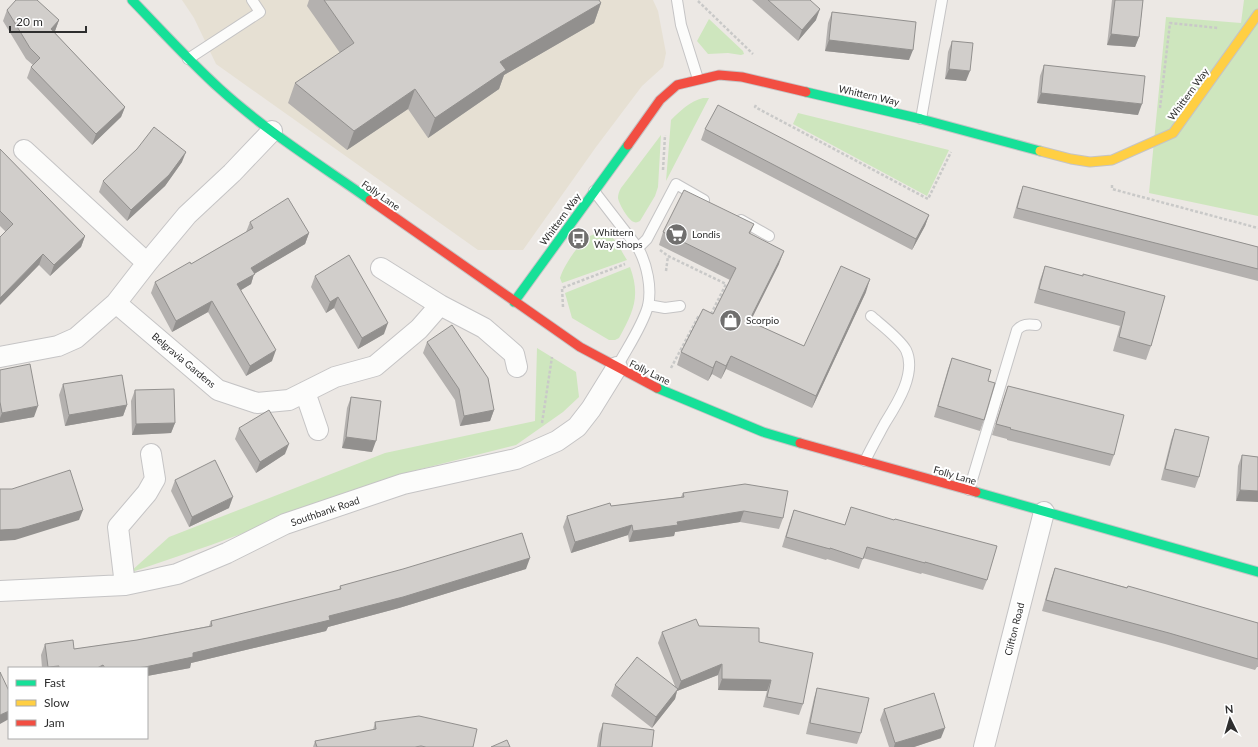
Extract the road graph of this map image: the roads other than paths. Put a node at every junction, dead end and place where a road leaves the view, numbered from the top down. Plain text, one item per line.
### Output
1 (132, 0) edge
2 (252, 0) edge
3 (677, 0) edge
4 (942, 0) edge
5 (1258, 14) edge
6 (188, 59) junction
7 (698, 79) junction
8 (921, 119) junction
9 (272, 132) junction
10 (24, 150) dead end
11 (594, 191) junction
12 (716, 206) edge
13 (729, 214) edge
14 (769, 236) dead end
15 (638, 248) junction
16 (147, 263) junction
17 (381, 268) dead end
18 (514, 302) junction
19 (116, 303) junction
20 (440, 305) junction
21 (648, 305) junction
22 (680, 306) dead end
23 (871, 316) dead end
24 (1036, 325) dead end
25 (0, 357) edge
26 (517, 367) dead end
27 (616, 367) junction
28 (305, 392) junction
29 (318, 430) dead end
30 (151, 454) dead end
31 (864, 461) junction
32 (969, 490) junction
33 (1044, 512) junction
34 (1258, 572) edge
35 (125, 584) junction
36 (0, 591) edge
37 (984, 747) edge

1 - 6 street, Folly Lane
2 - 6 lane
3 - 7 lane
4 - 8 lane
5 - 8 street, Whittern Way
6 - 9 street, Folly Lane
7 - 8 street, Whittern Way
7 - 11 street, Whittern Way
9 - 16 street
9 - 18 street, Folly Lane
10 - 16 street
11 - 15 lane
11 - 18 street, Whittern Way
12 - 15 lane
13 - 14 lane
15 - 21 lane
16 - 19 street
17 - 20 street
18 - 27 street, Folly Lane
19 - 25 street
19 - 28 street, Belgravia Gardens
20 - 26 street
20 - 28 street, Belgravia Gardens
21 - 22 lane
21 - 27 lane
23 - 31 lane
24 - 32 lane
27 - 31 street, Folly Lane
27 - 35 street, Southbank Road
28 - 29 street
30 - 35 street
31 - 32 street, Folly Lane
32 - 33 street, Folly Lane
33 - 34 street, Folly Lane
33 - 37 street, Clifton Road
35 - 36 street, Southbank Road

